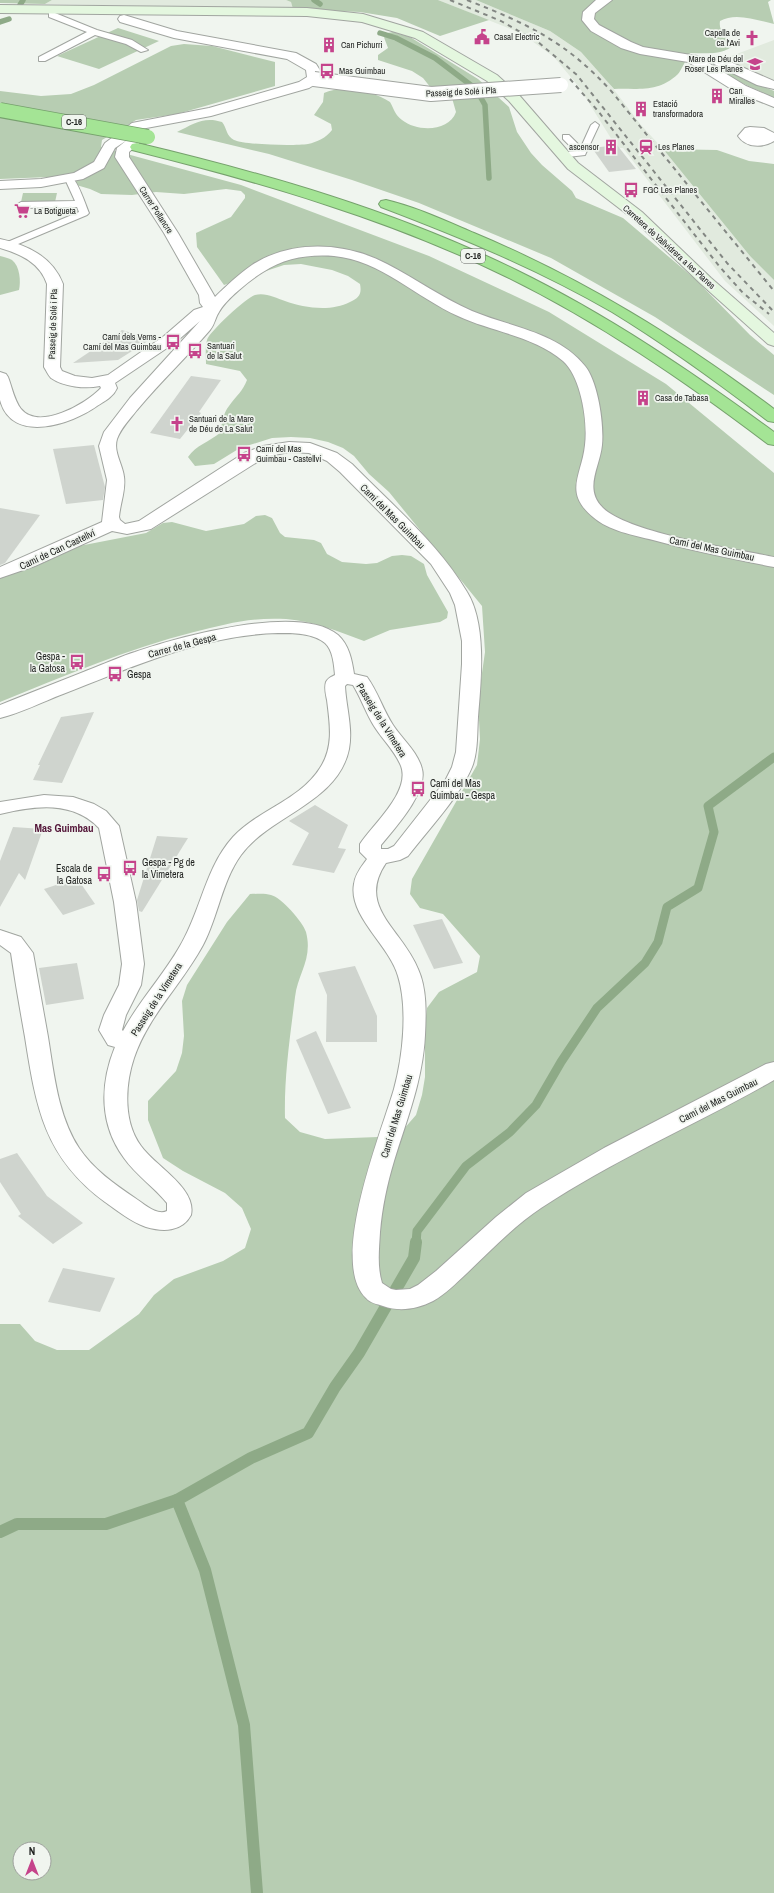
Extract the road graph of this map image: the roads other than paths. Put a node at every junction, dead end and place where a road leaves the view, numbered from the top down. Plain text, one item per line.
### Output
1 (606, 0) edge
2 (0, 9) edge
3 (46, 12) junction
4 (0, 14) edge
5 (74, 15) junction
6 (144, 16) junction
7 (383, 25) junction
8 (94, 32) junction
9 (144, 50) dead end
10 (42, 59) dead end
11 (692, 59) junction
12 (314, 79) junction
13 (561, 85) dead end
14 (774, 85) edge
15 (774, 103) edge
16 (0, 110) edge
17 (0, 122) edge
18 (153, 122) junction
19 (595, 125) dead end
20 (566, 137) dead end
21 (143, 142) junction
22 (206, 149) dead end
23 (582, 153) junction
24 (562, 156) junction
25 (70, 179) junction
26 (0, 185) edge
27 (375, 199) dead end
28 (81, 204) junction
29 (21, 205) dead end
30 (4, 244) edge
31 (213, 308) junction
32 (774, 340) edge
33 (0, 377) edge
34 (106, 381) junction
35 (774, 417) edge
36 (774, 440) edge
37 (113, 524) junction
38 (774, 562) edge
39 (0, 573) edge
40 (345, 677) junction
41 (0, 712) edge
42 (0, 808) edge
43 (379, 857) junction
44 (0, 938) edge
45 (128, 1042) junction
46 (774, 1070) edge

1 - 11 street
2 - 3 main road
3 - 4 main road
3 - 5 main road
3 - 6 main road
3 - 8 lane
5 - 6 main road
5 - 6 main road
6 - 7 main road
6 - 7 main road
6 - 12 street
7 - 24 main road, Carretera de Vallvidrera a les Planes
8 - 9 lane
8 - 10 lane
11 - 14 street
11 - 15 street
12 - 13 street, Passeig de Solé i Pla, bridge
12 - 18 street
16 - 21 highway, C-16, bridge
17 - 21 highway, C-16
18 - 25 street
18 - 31 street, Carrer Pollancre
19 - 23 lane
20 - 23 lane
21 - 22 highway, C-16
21 - 36 highway, C-16
23 - 24 lane
24 - 32 main road, Carretera de Vallvidrera a les Planes
25 - 26 street
25 - 28 lane
27 - 35 highway, C-16
28 - 29 lane
28 - 30 lane
30 - 34 street, Passeig de Solé i Pla
31 - 34 street, Passeig de Solé i Pla
31 - 37 street, Camí del Mas Guimbau
31 - 38 street, Camí del Mas Guimbau
33 - 34 street
37 - 39 street, Camí de Can Castellví
37 - 43 street, Camí del Mas Guimbau
40 - 41 street, Carrer de la Gespa
40 - 43 street, Passeig de la Vimetera
40 - 45 street, Passeig de la Vimetera
42 - 45 street
43 - 46 street, Camí del Mas Guimbau
44 - 45 street, Passeig de la Vimetera

